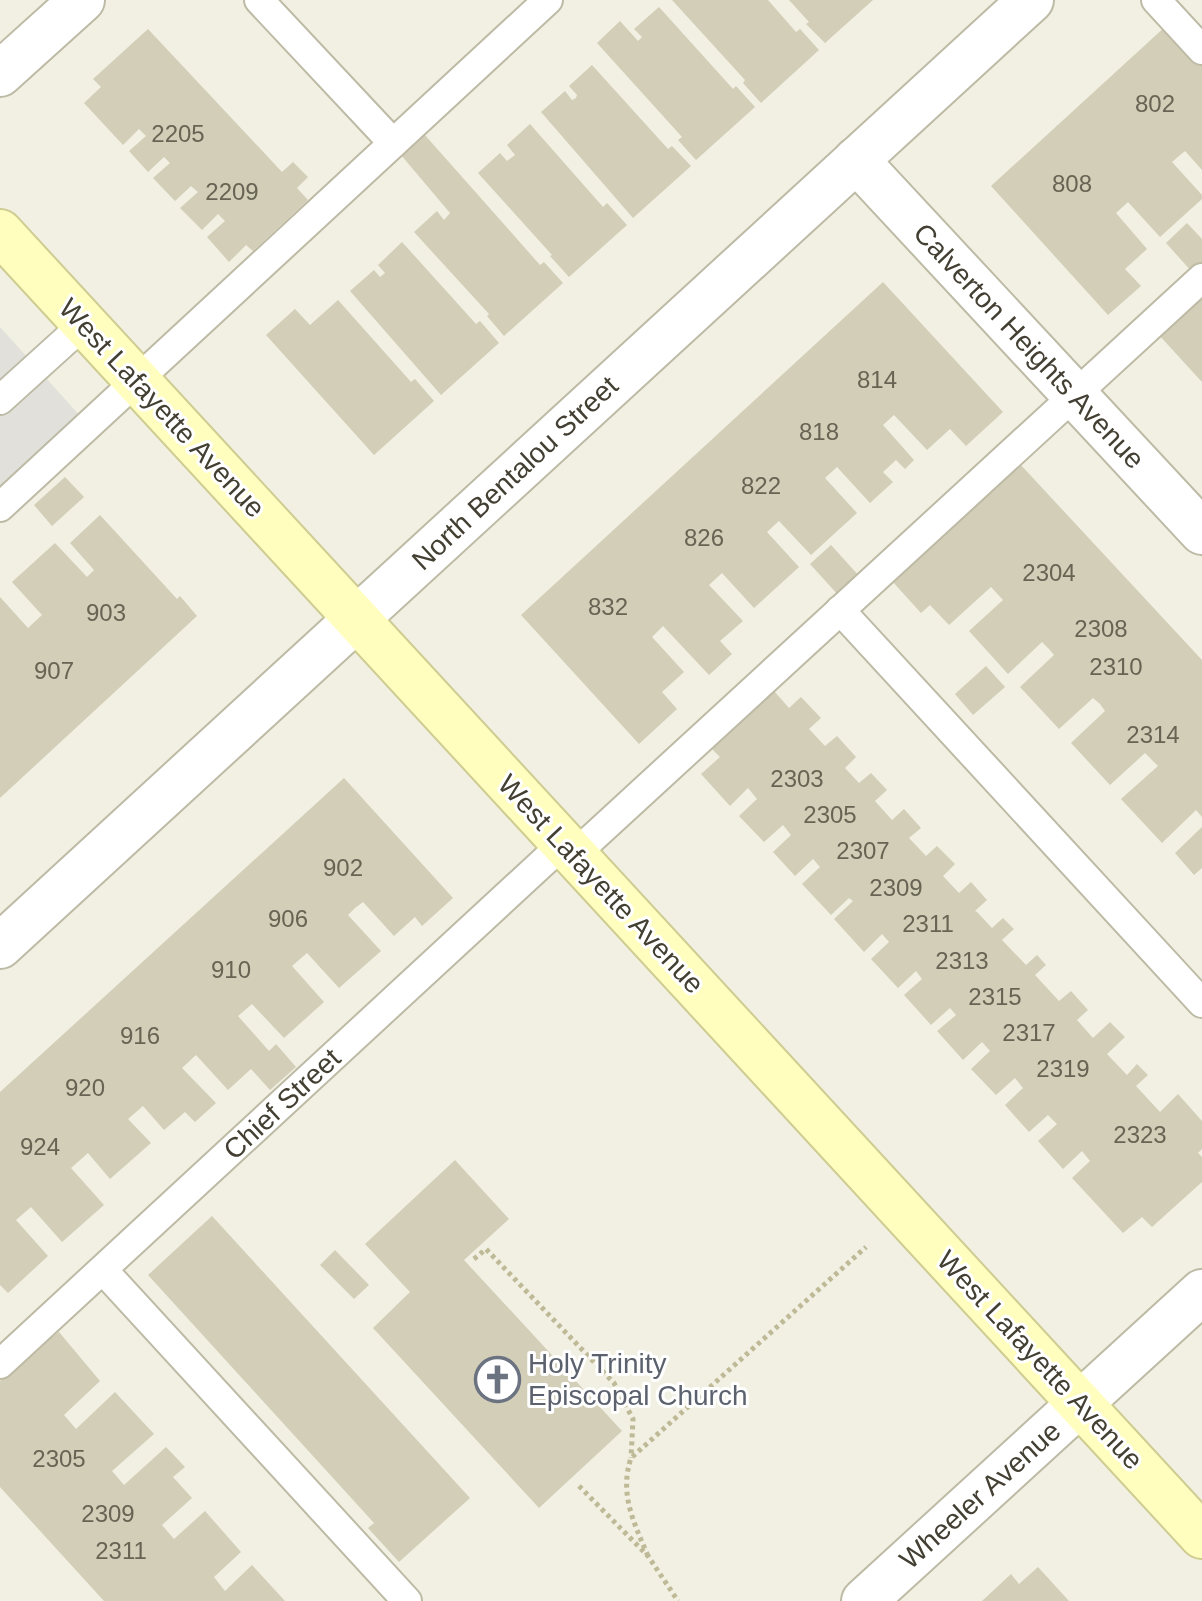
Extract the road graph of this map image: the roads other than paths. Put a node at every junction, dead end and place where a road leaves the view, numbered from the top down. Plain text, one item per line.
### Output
1 (82, 0) edge
2 (259, 0) edge
3 (548, 0) edge
4 (1031, 0) edge
5 (1156, 0) edge
6 (1202, 50) edge
7 (0, 74) edge
8 (393, 143) junction
9 (856, 160) junction
10 (0, 232) edge
11 (1202, 278) edge
12 (84, 324) junction
13 (136, 379) junction
14 (1074, 395) junction
15 (0, 400) edge
16 (0, 507) edge
17 (1202, 532) edge
18 (840, 610) junction
19 (357, 619) junction
20 (569, 849) junction
21 (0, 946) edge
22 (1202, 1003) edge
23 (103, 1270) junction
24 (1202, 1292) edge
25 (0, 1364) edge
26 (1080, 1403) junction
27 (1202, 1536) edge
28 (407, 1601) edge
29 (864, 1601) edge

1 - 7 street
2 - 8 lane
3 - 8 lane
4 - 9 street, North Bentalou Street
5 - 6 lane
8 - 13 lane
9 - 14 street, Calverton Heights Avenue
9 - 19 street, North Bentalou Street
10 - 12 main road, West Lafayette Avenue
11 - 14 lane, Chief Street
12 - 13 main road, West Lafayette Avenue
12 - 15 lane
13 - 16 lane
13 - 19 main road, West Lafayette Avenue
14 - 17 street, Calverton Heights Avenue
14 - 18 lane, Chief Street
18 - 20 lane, Chief Street
18 - 22 lane
19 - 20 main road, West Lafayette Avenue
19 - 21 street, North Bentalou Street
20 - 23 lane, Chief Street
20 - 26 main road, West Lafayette Avenue
23 - 25 lane, Chief Street
23 - 28 lane
24 - 26 street, Wheeler Avenue
26 - 27 main road, West Lafayette Avenue
26 - 29 street, Wheeler Avenue

